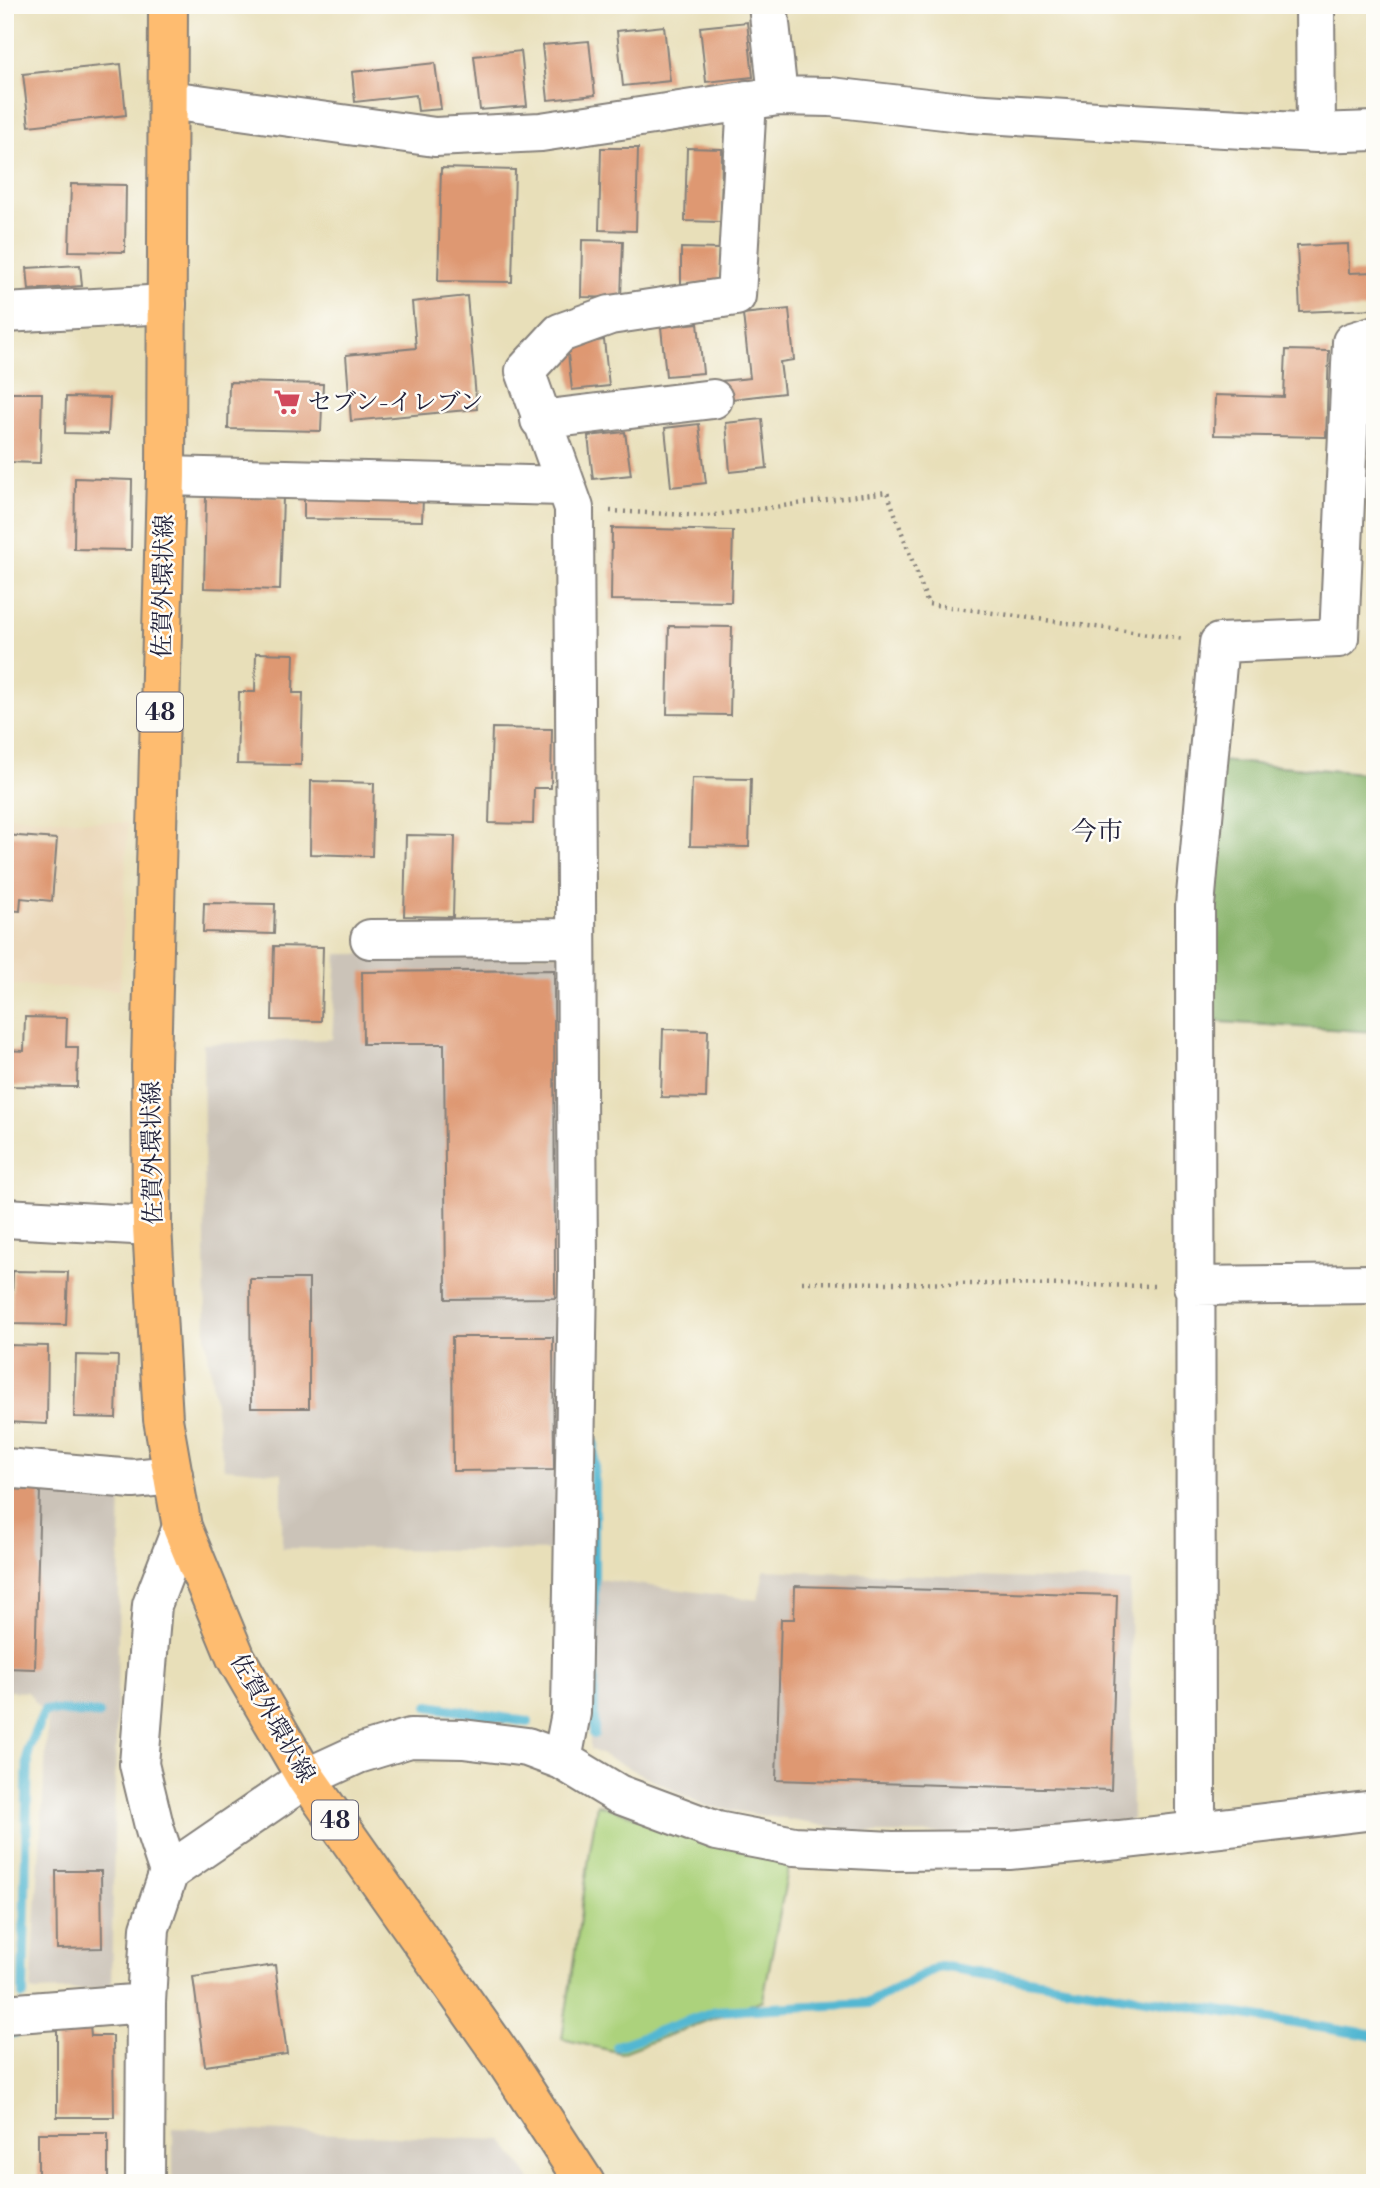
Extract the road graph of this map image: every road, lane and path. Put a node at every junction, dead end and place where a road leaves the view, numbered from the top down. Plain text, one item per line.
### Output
1 (168, 5) edge
2 (768, 5) edge
3 (1315, 5) edge
4 (762, 98) junction
5 (169, 100) junction
6 (1316, 133) junction
7 (1373, 137) edge
8 (167, 304) junction
9 (5, 313) edge
10 (1375, 335) edge
11 (713, 399) dead end
12 (540, 420) junction
13 (166, 476) junction
14 (570, 497) junction
15 (1219, 643) junction
16 (575, 938) junction
17 (370, 939) dead end
18 (5, 1218) edge
19 (152, 1226) junction
20 (802, 1282) dead end
21 (1375, 1284) edge
22 (1193, 1286) junction
23 (5, 1468) edge
24 (173, 1475) junction
25 (182, 1527) junction
26 (562, 1760) junction
27 (306, 1778) junction
28 (1375, 1810) edge
29 (1196, 1831) junction
30 (169, 1872) junction
31 (146, 2004) junction
32 (5, 2014) edge
33 (145, 2183) edge
34 (585, 2183) edge

1 - 5 main road, 佐賀外環状線 / 48
2 - 4 street
3 - 6 street
4 - 5 street
4 - 6 street
4 - 12 street
5 - 8 main road, 佐賀外環状線 / 48
6 - 7 street
8 - 9 street
8 - 13 main road, 佐賀外環状線 / 48
10 - 15 street
11 - 12 street
12 - 14 street
13 - 14 street
13 - 19 main road, 佐賀外環状線 / 48
14 - 15 path
14 - 16 street
15 - 22 street
16 - 17 street
16 - 26 street
18 - 19 street
19 - 24 main road, 佐賀外環状線 / 48
20 - 22 path
21 - 22 street
22 - 29 street
23 - 24 street
24 - 25 main road, 佐賀外環状線 / 48
25 - 27 main road, 佐賀外環状線 / 48
25 - 30 street
26 - 27 street
26 - 29 street
27 - 30 street
27 - 34 main road, 佐賀外環状線 / 48
28 - 29 street
30 - 31 street
31 - 32 street
31 - 33 street

